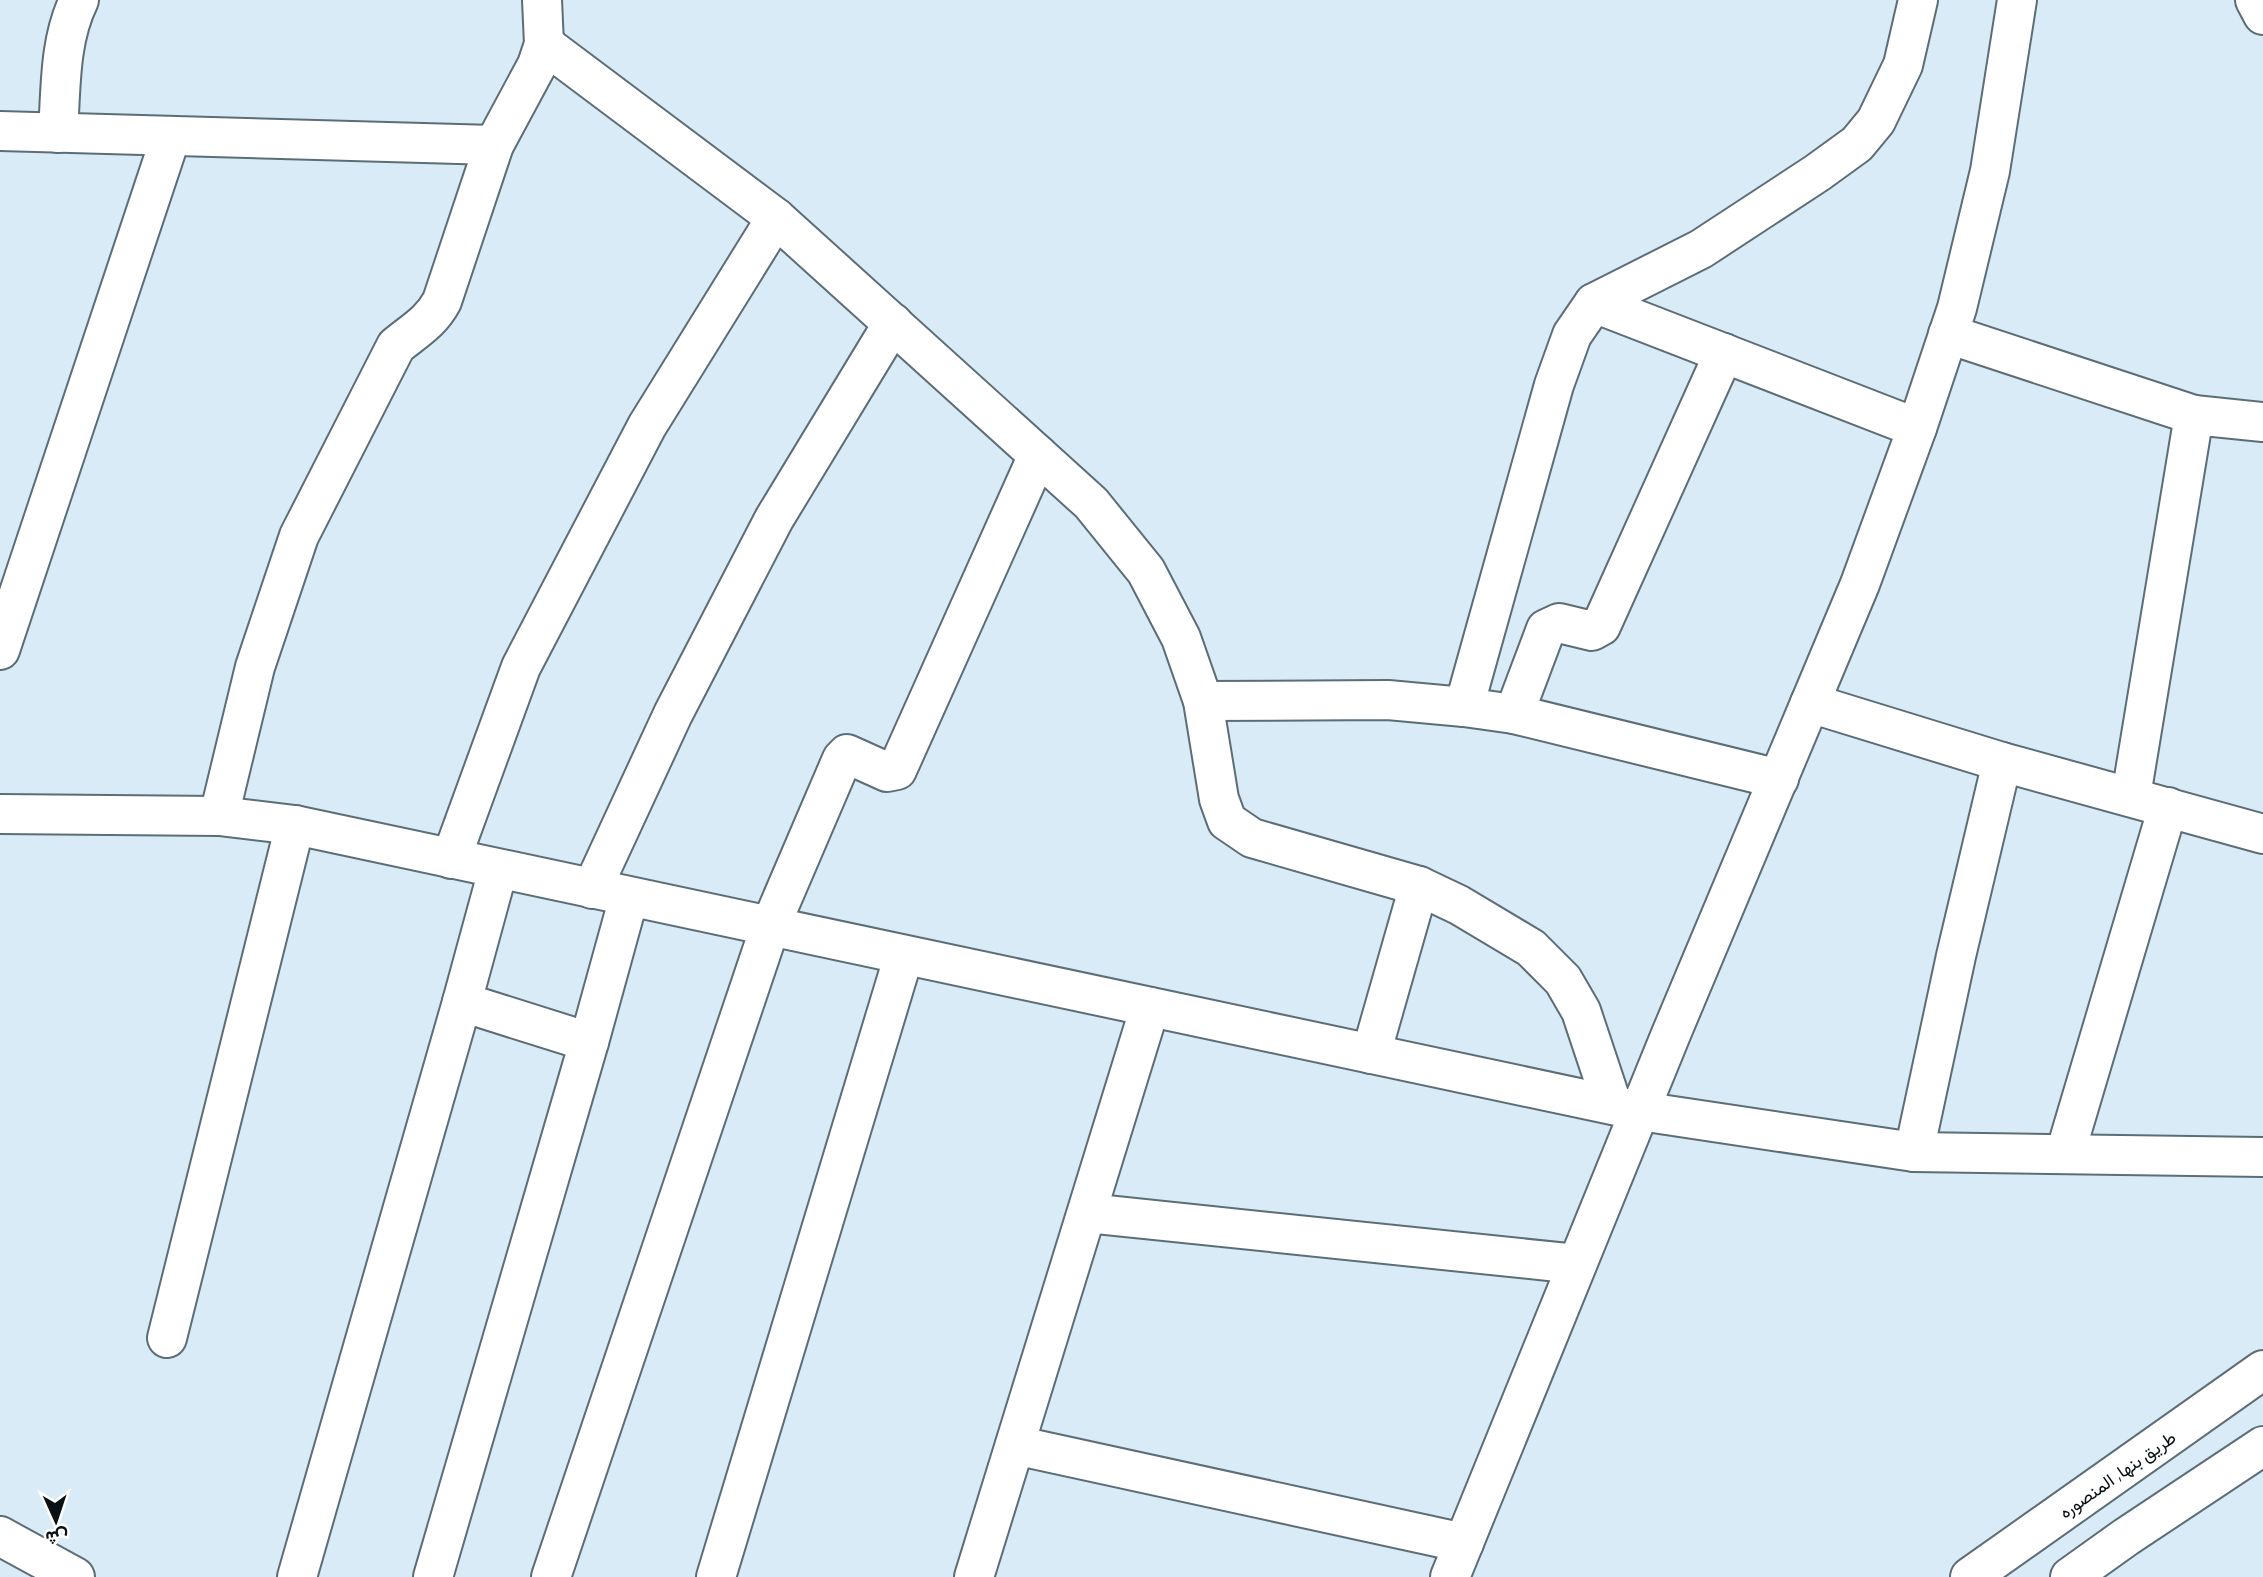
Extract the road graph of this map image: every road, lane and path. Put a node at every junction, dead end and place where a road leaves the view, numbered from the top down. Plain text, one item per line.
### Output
1 (79, 0) edge
2 (542, 0) edge
3 (1918, 0) edge
4 (2017, 0) edge
5 (2255, 0) edge
6 (2263, 15) edge
7 (544, 44) junction
8 (0, 131) edge
9 (58, 132) junction
10 (172, 136) junction
11 (494, 145) junction
12 (776, 218) junction
13 (1594, 303) junction
14 (893, 323) junction
15 (1948, 334) junction
16 (1724, 353) junction
17 (2194, 415) junction
18 (2263, 422) edge
19 (1917, 428) junction
20 (1038, 455) junction
21 (0, 650) edge
22 (1203, 701) junction
23 (1810, 703) junction
24 (1464, 706) junction
25 (1514, 714) junction
26 (2002, 762) junction
27 (1779, 779) junction
28 (2131, 796) junction
29 (2168, 807) junction
30 (0, 814) edge
31 (219, 816) junction
32 (295, 825) junction
33 (2263, 834) edge
34 (451, 859) junction
35 (498, 870) junction
36 (1419, 886) junction
37 (610, 893) junction
38 (770, 927) junction
39 (904, 956) junction
40 (462, 1003) junction
41 (1150, 1007) junction
42 (589, 1042) junction
43 (1371, 1054) junction
44 (1626, 1107) junction
45 (1914, 1152) junction
46 (2065, 1154) junction
47 (2263, 1157) edge
48 (1087, 1213) junction
49 (1577, 1264) junction
50 (167, 1338) dead end
51 (2263, 1370) edge
52 (1015, 1445) junction
53 (2263, 1446) edge
54 (0, 1536) edge
55 (2126, 1536) junction
56 (1457, 1560) edge
57 (75, 1577) edge
58 (297, 1577) edge
59 (433, 1577) edge
60 (551, 1577) edge
61 (716, 1577) edge
62 (974, 1577) edge
63 (1970, 1577) edge
64 (2070, 1577) edge
65 (2095, 1577) edge

1 - 9 main road
2 - 7 main road
3 - 13 main road
4 - 15 main road
5 - 6 main road
7 - 11 main road
7 - 12 main road
8 - 9 main road
9 - 10 main road
10 - 11 main road
10 - 21 main road
11 - 31 main road
12 - 14 main road
12 - 34 main road
13 - 16 main road
13 - 24 main road
14 - 20 main road
14 - 37 main road
15 - 17 main road
15 - 19 main road
16 - 19 main road
16 - 25 main road
17 - 18 main road
17 - 28 main road
19 - 23 main road
20 - 22 main road
20 - 38 main road
22 - 24 main road
22 - 36 main road
23 - 26 main road
23 - 27 main road
24 - 25 main road
25 - 27 main road
26 - 28 main road
26 - 45 main road
27 - 44 main road
28 - 29 main road
29 - 33 main road
29 - 46 main road
30 - 31 main road
31 - 32 main road
32 - 34 main road
32 - 50 main road
34 - 35 main road
35 - 37 main road
35 - 40 main road
36 - 43 main road
36 - 44 main road
37 - 38 main road
37 - 42 main road
38 - 39 main road
38 - 60 main road
39 - 41 main road
39 - 61 main road
40 - 42 main road
40 - 58 main road
41 - 43 main road
41 - 48 main road
42 - 59 main road
43 - 44 main road
44 - 45 main road
44 - 49 main road
45 - 46 main road
46 - 47 main road
48 - 49 main road
48 - 52 main road
49 - 56 main road
51 - 63 main road, طريق بنها, المنصوره
52 - 56 main road
52 - 62 main road
53 - 55 main road
54 - 57 main road
55 - 64 main road
55 - 65 main road

